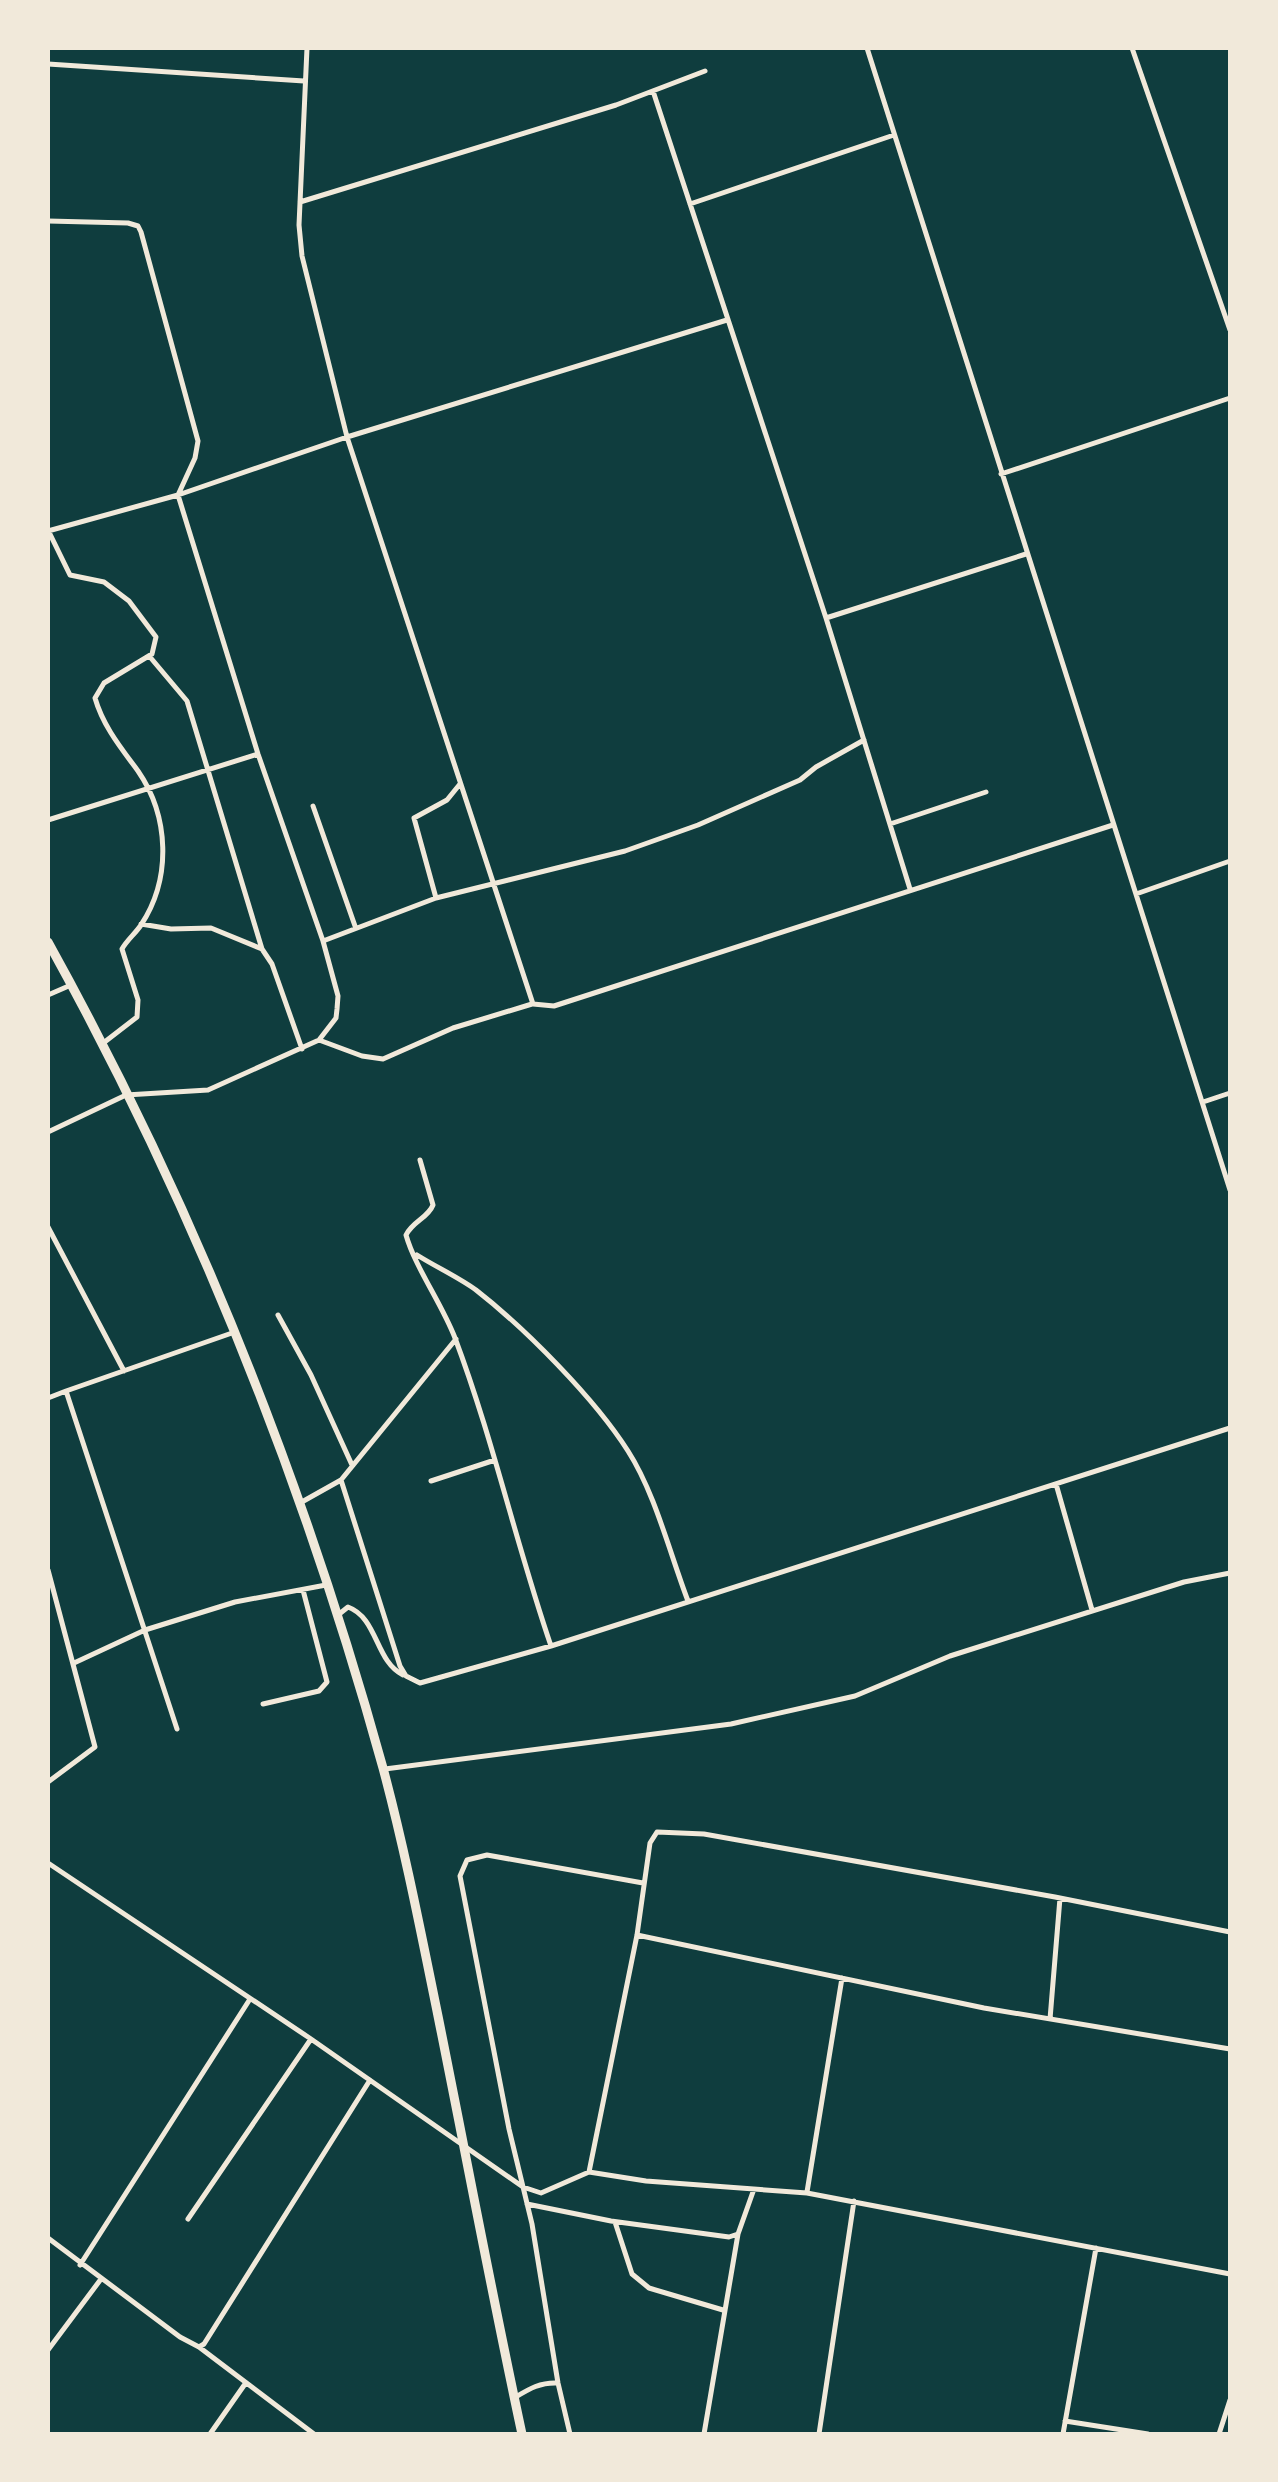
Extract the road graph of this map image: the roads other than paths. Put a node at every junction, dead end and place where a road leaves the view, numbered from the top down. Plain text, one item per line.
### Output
1 (307, 48) edge
2 (866, 48) edge
3 (1132, 48) edge
4 (48, 64) edge
5 (705, 71) dead end
6 (304, 81) junction
7 (652, 91) junction
8 (894, 135) junction
9 (300, 202) junction
10 (690, 204) junction
11 (48, 221) edge
12 (728, 320) junction
13 (1230, 330) edge
14 (1230, 398) edge
15 (347, 437) junction
16 (1000, 474) junction
17 (178, 495) junction
18 (48, 529) edge
19 (1026, 554) junction
20 (826, 618) junction
21 (149, 656) junction
22 (864, 740) junction
23 (258, 754) junction
24 (208, 770) junction
25 (460, 783) junction
26 (150, 788) junction
27 (986, 792) dead end
28 (313, 806) dead end
29 (48, 820) edge
30 (890, 824) junction
31 (1114, 825) junction
32 (1230, 861) edge
33 (493, 881) junction
34 (910, 889) junction
35 (1136, 894) junction
36 (436, 898) junction
37 (142, 924) junction
38 (356, 926) junction
39 (323, 941) junction
40 (48, 942) edge
41 (262, 949) junction
42 (71, 984) junction
43 (48, 996) edge
44 (533, 1004) junction
45 (318, 1040) junction
46 (101, 1044) junction
47 (302, 1049) junction
48 (1230, 1093) edge
49 (126, 1095) junction
50 (1203, 1102) junction
51 (48, 1132) edge
52 (420, 1160) dead end
53 (1230, 1190) edge
54 (48, 1227) edge
55 (414, 1254) junction
56 (278, 1316) dead end
57 (235, 1332) junction
58 (456, 1340) junction
59 (124, 1371) junction
60 (66, 1392) junction
61 (48, 1398) edge
62 (1230, 1428) edge
63 (495, 1460) junction
64 (352, 1466) junction
65 (341, 1480) junction
66 (431, 1481) dead end
67 (1056, 1484) junction
68 (298, 1504) junction
69 (48, 1570) edge
70 (1230, 1573) edge
71 (326, 1585) junction
72 (303, 1590) junction
73 (688, 1600) junction
74 (1092, 1610) junction
75 (336, 1617) junction
76 (145, 1630) junction
77 (551, 1646) junction
78 (74, 1663) junction
79 (406, 1676) junction
80 (263, 1704) dead end
81 (176, 1729) dead end
82 (383, 1770) junction
83 (48, 1782) edge
84 (48, 1864) edge
85 (642, 1883) junction
86 (1060, 1898) junction
87 (1230, 1932) edge
88 (638, 1935) junction
89 (842, 1978) junction
90 (250, 1999) junction
91 (1050, 2018) junction
92 (311, 2038) junction
93 (1230, 2048) edge
94 (370, 2080) junction
95 (464, 2146) junction
96 (588, 2172) junction
97 (523, 2187) junction
98 (754, 2189) junction
99 (806, 2192) junction
100 (854, 2201) junction
101 (526, 2203) junction
102 (188, 2219) dead end
103 (615, 2222) junction
104 (738, 2234) junction
105 (48, 2238) edge
106 (1096, 2248) junction
107 (80, 2264) junction
108 (1230, 2274) edge
109 (101, 2279) junction
110 (723, 2310) junction
111 (199, 2347) junction
112 (48, 2350) edge
113 (558, 2383) junction
114 (245, 2384) junction
115 (514, 2398) junction
116 (1230, 2400) edge
117 (1066, 2422) junction
118 (210, 2434) edge
119 (314, 2434) edge
120 (522, 2434) edge
121 (570, 2434) edge
122 (704, 2434) edge
123 (819, 2434) edge
124 (1063, 2434) edge
125 (1148, 2434) edge
126 (1219, 2434) edge

1 - 6 street
2 - 8 street
3 - 13 street
4 - 6 street
5 - 7 street
6 - 9 street
7 - 9 street
7 - 10 street
8 - 10 street
8 - 16 street
9 - 15 street
10 - 12 street
11 - 17 street
12 - 15 street
12 - 20 street
14 - 16 street
15 - 17 street
15 - 25 street
16 - 19 street
17 - 18 street
17 - 23 street
18 - 21 street
19 - 20 street
19 - 31 street
20 - 22 street
21 - 24 street
21 - 26 street
22 - 30 street
22 - 33 street
23 - 24 street
23 - 39 street
24 - 26 street
24 - 41 street
25 - 33 street
25 - 36 street
26 - 29 street
26 - 37 street
27 - 30 street
28 - 38 street
30 - 34 street
31 - 34 street
31 - 35 street
32 - 35 street
33 - 36 street
33 - 44 street
34 - 44 street
35 - 50 street
36 - 38 street
37 - 41 street
37 - 46 street
38 - 39 street
39 - 45 street
40 - 42 highway
41 - 47 street
42 - 43 street
42 - 46 highway
44 - 45 street
45 - 47 street
46 - 49 highway
47 - 49 street
48 - 50 street
49 - 51 street
49 - 57 highway
50 - 53 street
52 - 55 street
54 - 59 street
55 - 58 street
55 - 73 street
56 - 64 street
57 - 59 street
57 - 68 highway
58 - 63 street
58 - 64 street
59 - 60 street
60 - 61 street
60 - 76 street
62 - 67 street
63 - 66 street
63 - 77 street
64 - 65 street
65 - 68 street
65 - 79 street
67 - 73 street
67 - 74 street
68 - 71 highway
69 - 78 street
70 - 74 street
71 - 72 street
71 - 75 highway
72 - 76 street
72 - 80 street
73 - 77 street
74 - 82 street
75 - 79 street
75 - 82 highway
76 - 78 street
76 - 81 street
77 - 79 street
78 - 83 street
82 - 95 highway
84 - 90 street
85 - 86 street
85 - 88 street
85 - 97 street
86 - 87 street
86 - 91 street
88 - 89 street
88 - 96 street
89 - 91 street
89 - 99 street
90 - 92 street
90 - 107 street
91 - 93 street
92 - 94 street
92 - 102 street
94 - 95 street
94 - 111 street
95 - 97 street
95 - 115 highway
96 - 97 street
96 - 98 street
97 - 101 street
98 - 99 street
98 - 104 street
99 - 100 street
100 - 106 street
100 - 123 street
101 - 103 street
101 - 113 street
103 - 104 street
103 - 110 street
104 - 110 street
105 - 107 street
106 - 108 street
106 - 117 street
107 - 109 street
109 - 111 street
109 - 112 street
110 - 122 street
111 - 114 street
113 - 115 street
113 - 121 street
114 - 118 street
114 - 119 street
115 - 120 highway
116 - 126 street
117 - 124 street
117 - 125 street

